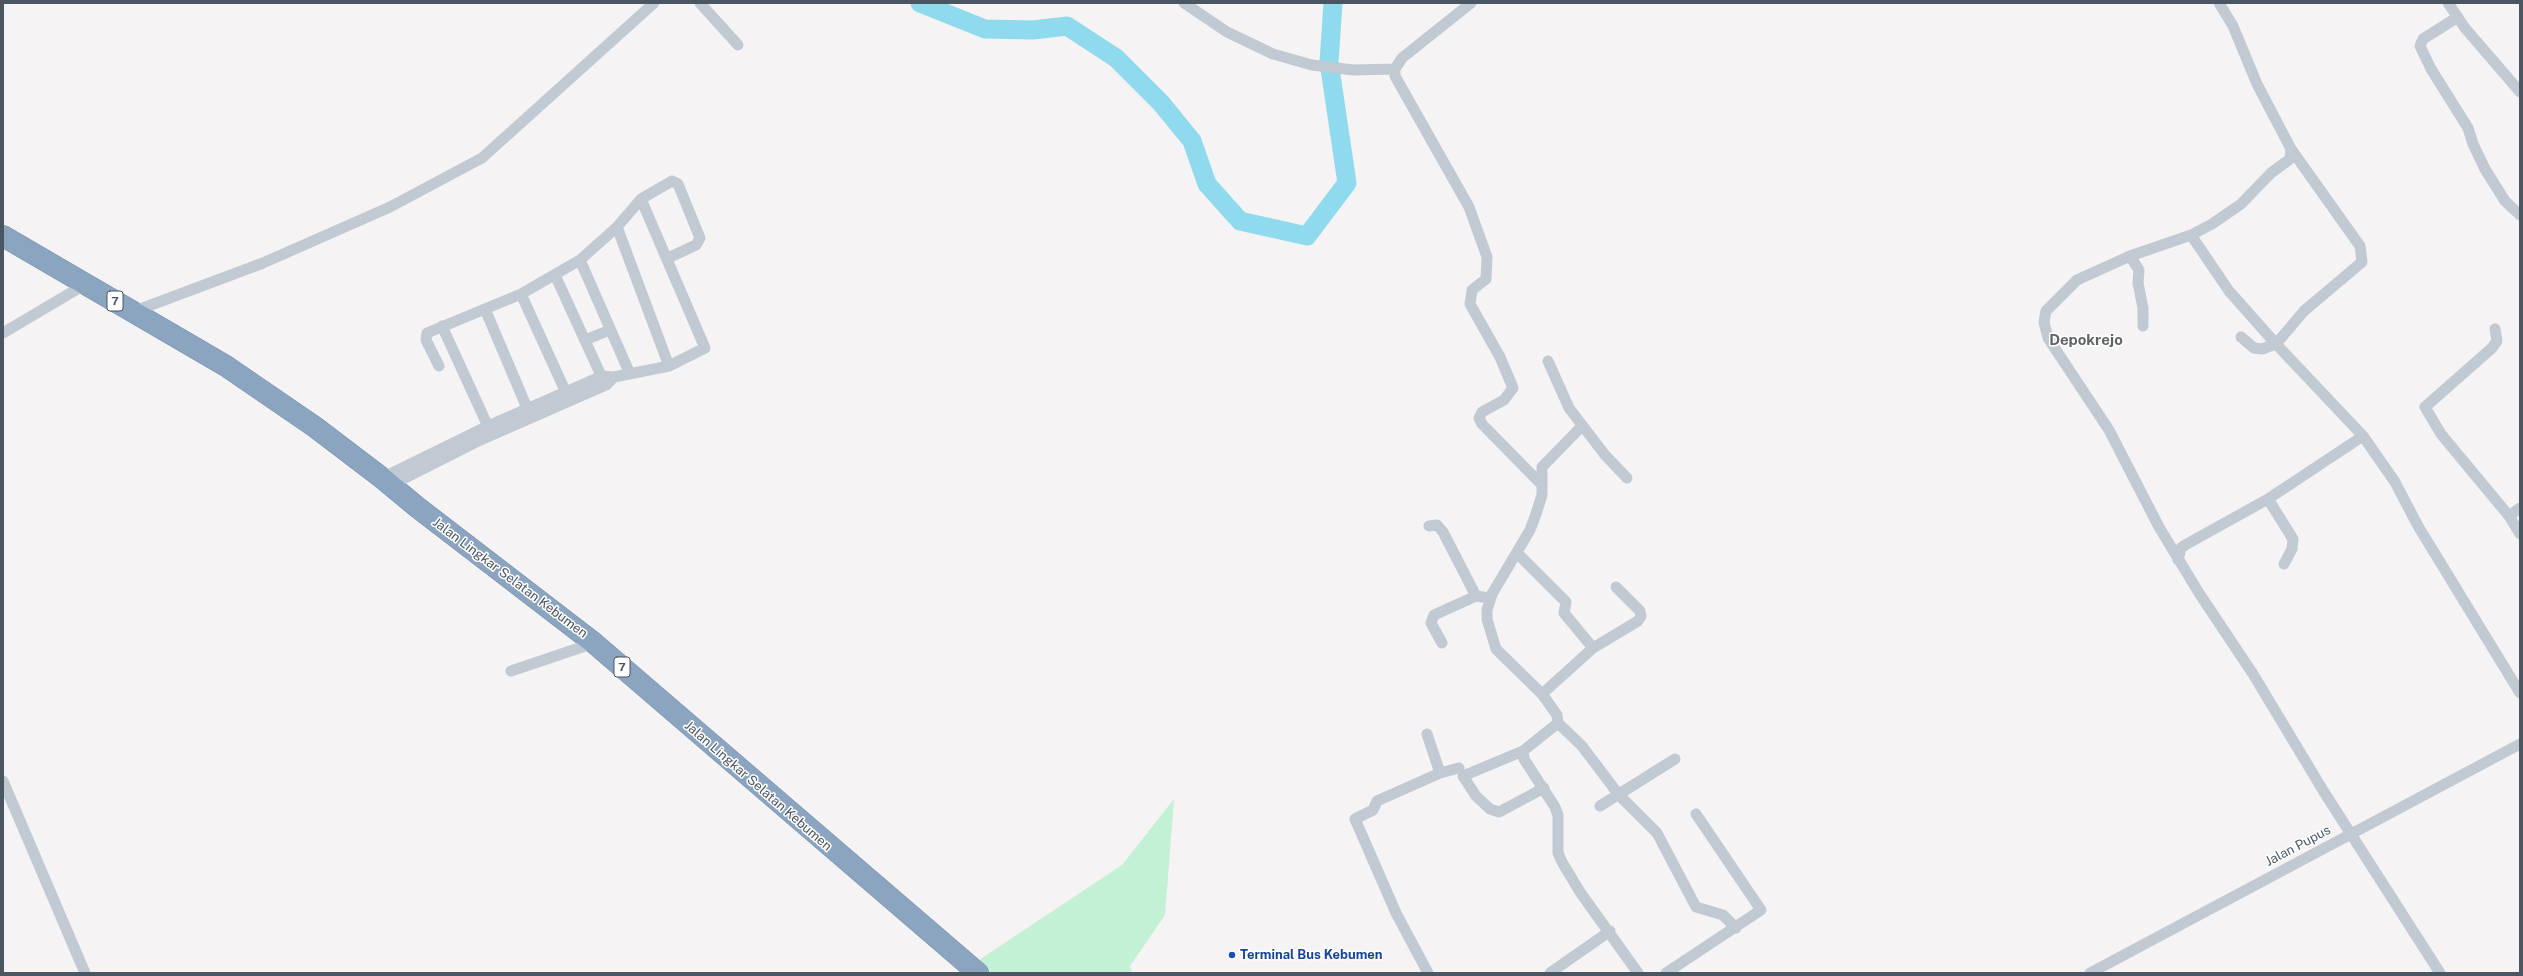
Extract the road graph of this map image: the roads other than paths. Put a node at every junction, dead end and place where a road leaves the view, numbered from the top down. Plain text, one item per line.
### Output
1 (654, 3) edge
2 (700, 3) edge
3 (1184, 3) edge
4 (1471, 3) edge
5 (2219, 3) edge
6 (2448, 3) edge
7 (2458, 17) junction
8 (738, 45) dead end
9 (1395, 69) junction
10 (2520, 92) edge
11 (2291, 149) junction
12 (641, 199) junction
13 (2520, 215) edge
14 (616, 227) junction
15 (2191, 235) junction
16 (3, 236) edge
17 (2130, 256) junction
18 (668, 258) junction
19 (580, 260) junction
20 (556, 275) junction
21 (84, 285) junction
22 (521, 294) junction
23 (485, 309) junction
24 (135, 311) junction
25 (442, 326) junction
26 (2143, 326) dead end
27 (2495, 329) dead end
28 (610, 330) junction
29 (3, 333) edge
30 (2241, 337) dead end
31 (584, 340) junction
32 (2276, 344) junction
33 (1548, 362) dead end
34 (439, 366) dead end
35 (669, 366) junction
36 (630, 374) junction
37 (607, 379) junction
38 (567, 395) junction
39 (528, 413) junction
40 (1582, 426) junction
41 (490, 430) junction
42 (2363, 436) junction
43 (1627, 478) dead end
44 (386, 482) junction
45 (1542, 485) junction
46 (2268, 499) junction
47 (2520, 508) edge
48 (2509, 516) junction
49 (1430, 526) dead end
50 (2520, 534) edge
51 (1517, 553) junction
52 (2178, 560) junction
53 (2284, 564) dead end
54 (1616, 587) dead end
55 (1476, 596) junction
56 (1489, 598) junction
57 (594, 643) junction
58 (1442, 643) dead end
59 (1593, 648) junction
60 (511, 671) dead end
61 (2520, 693) edge
62 (1542, 694) junction
63 (1558, 723) junction
64 (1427, 734) dead end
65 (2520, 744) edge
66 (1523, 751) junction
67 (1675, 759) dead end
68 (1461, 769) junction
69 (1440, 773) junction
70 (4, 788) edge
71 (1544, 788) junction
72 (1619, 795) junction
73 (1600, 806) dead end
74 (1696, 814) dead end
75 (2352, 833) junction
76 (1736, 928) junction
77 (1610, 931) junction
78 (85, 973) edge
79 (978, 973) edge
80 (1428, 973) edge
81 (1550, 973) edge
82 (1638, 973) edge
83 (1666, 973) edge
84 (2090, 973) edge
85 (2440, 973) edge

1 - 24 street
2 - 8 street
3 - 9 street
4 - 9 street
5 - 11 street
6 - 7 street
7 - 10 street
7 - 13 street
9 - 45 street
11 - 15 street
11 - 32 street
12 - 14 street
12 - 18 street
12 - 18 street
14 - 19 street
14 - 35 street
15 - 17 street
15 - 32 street
16 - 21 highway, Jalan Lingkar Selatan Kebumen / 7
17 - 26 street
17 - 52 street
18 - 35 street
19 - 20 street
19 - 28 street
20 - 22 street
20 - 31 street
21 - 24 highway, Jalan Lingkar Selatan Kebumen / 7
21 - 29 street
22 - 23 street
22 - 38 street
23 - 25 street
23 - 39 street
24 - 44 highway, Jalan Lingkar Selatan Kebumen / 7
25 - 34 street
25 - 41 street
27 - 48 street
28 - 31 street
28 - 36 street
30 - 32 street
31 - 37 street
32 - 42 street
33 - 40 street
35 - 36 street
36 - 37 street
37 - 38 street
38 - 39 street
39 - 41 street
40 - 43 street
40 - 45 street
41 - 44 street
42 - 46 street
42 - 61 street
44 - 57 highway, Jalan Lingkar Selatan Kebumen / 7
45 - 51 street
46 - 52 street
46 - 53 street
47 - 48 street
48 - 50 street
49 - 55 street
51 - 56 street
51 - 59 street
52 - 75 street
54 - 59 street
55 - 56 street
55 - 58 street
56 - 62 street
57 - 60 street
57 - 79 highway, Jalan Lingkar Selatan Kebumen / 7
59 - 62 street
62 - 63 street
63 - 66 street
63 - 72 street
64 - 69 street
65 - 75 street, Jalan Pupus
66 - 68 street
66 - 71 street
67 - 72 street
68 - 69 street
68 - 71 street
69 - 80 street
70 - 78 street
71 - 77 street
72 - 73 street
72 - 76 street
74 - 76 street
75 - 84 street, Jalan Pupus
75 - 85 street
76 - 83 street
77 - 81 street
77 - 82 street

